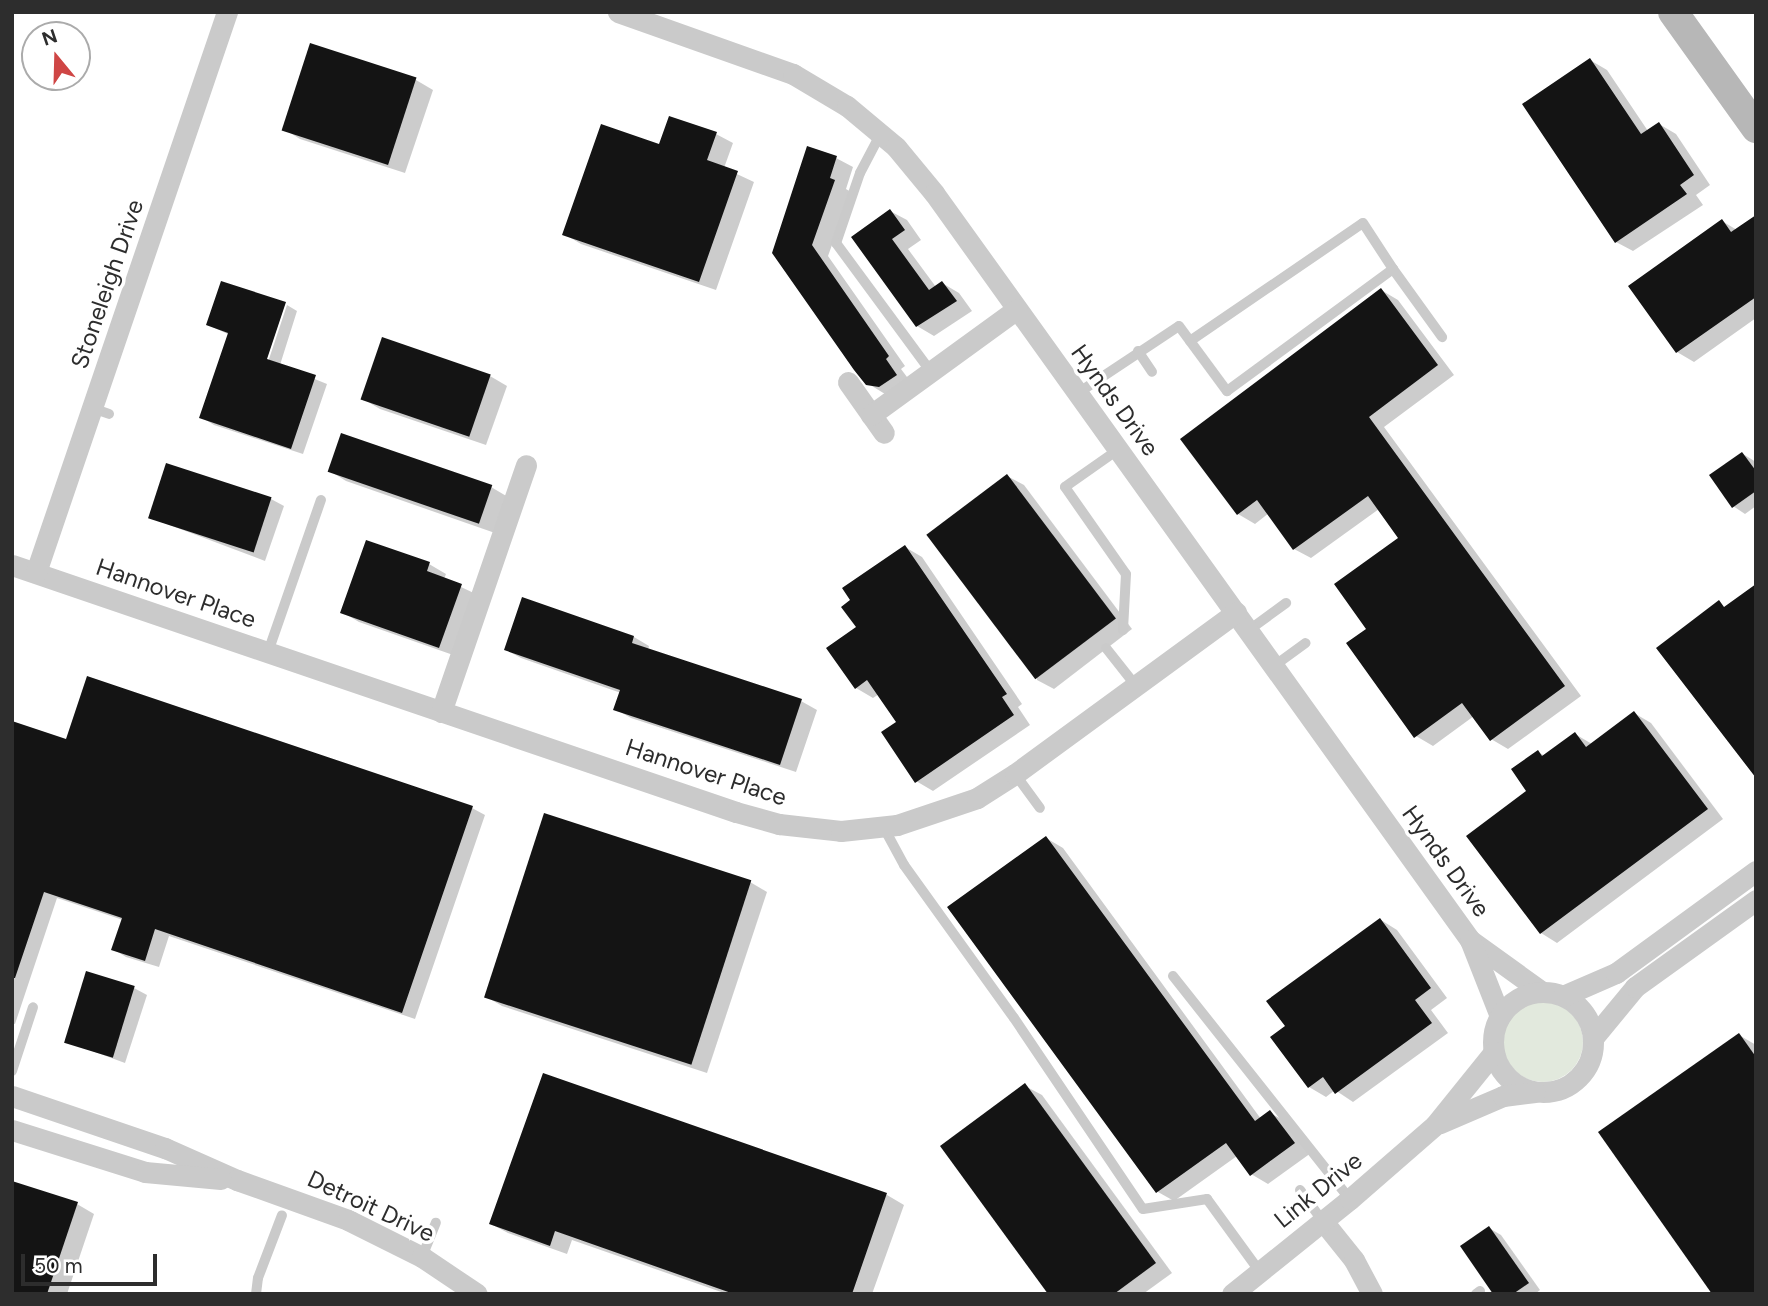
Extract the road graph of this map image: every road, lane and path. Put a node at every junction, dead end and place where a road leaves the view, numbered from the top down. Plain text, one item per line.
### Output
1 (227, 12) edge
2 (618, 12) edge
3 (1673, 12) edge
4 (1756, 128) edge
5 (881, 133) junction
6 (1393, 269) junction
7 (1017, 309) junction
8 (1441, 337) dead end
9 (1190, 341) junction
10 (1138, 351) junction
11 (931, 372) junction
12 (1152, 372) dead end
13 (848, 382) dead end
14 (1078, 393) junction
15 (871, 415) junction
16 (884, 433) dead end
17 (1119, 449) junction
18 (526, 465) dead end
19 (321, 500) dead end
20 (12, 565) edge
21 (36, 572) junction
22 (1286, 603) dead end
23 (1236, 612) junction
24 (1123, 630) dead end
25 (1249, 630) junction
26 (1306, 643) dead end
27 (1106, 648) dead end
28 (268, 652) junction
29 (1275, 666) junction
30 (1136, 686) junction
31 (441, 712) junction
32 (1015, 774) junction
33 (1040, 808) dead end
34 (884, 828) junction
35 (1756, 872) edge
36 (1756, 900) edge
37 (1470, 940) junction
38 (1173, 976) dead end
39 (1552, 994) junction
40 (33, 1007) dead end
41 (1500, 1016) junction
42 (1593, 1038) junction
43 (1494, 1052) junction
44 (12, 1071) edge
45 (1537, 1092) junction
46 (12, 1096) edge
47 (1435, 1125) junction
48 (12, 1130) edge
49 (237, 1180) junction
50 (1300, 1190) dead end
51 (1350, 1199) junction
52 (282, 1215) dead end
53 (1322, 1220) junction
54 (436, 1223) dead end
55 (422, 1256) junction
56 (1260, 1272) junction
57 (256, 1294) edge
58 (477, 1294) edge
59 (1232, 1294) edge
60 (1372, 1294) edge

1 - 21 street, Stoneleigh Drive
2 - 5 street, Hynds Drive
3 - 4 main road
5 - 7 street, Hynds Drive
5 - 11 lane
6 - 8 lane
6 - 9 lane
6 - 9 lane
7 - 11 street
7 - 14 street, Hynds Drive
9 - 10 lane
10 - 12 lane
10 - 14 lane
11 - 15 street
13 - 15 street
14 - 17 street, Hynds Drive
15 - 16 street
17 - 23 street, Hynds Drive
17 - 24 lane
18 - 31 street
19 - 28 lane
20 - 21 street, Hannover Place
21 - 28 street, Hannover Place
22 - 25 lane
23 - 25 street, Hynds Drive
23 - 30 street, Hannover Place
25 - 29 street, Hynds Drive
26 - 29 lane
27 - 30 lane
28 - 31 street, Hannover Place
29 - 37 street, Hynds Drive
30 - 32 street, Hannover Place
31 - 34 street, Hannover Place
32 - 33 lane
32 - 34 street, Hannover Place
34 - 56 lane
35 - 39 street
36 - 42 street
37 - 39 street, Hynds Drive
37 - 41 street, Hynds Drive
38 - 51 lane
39 - 41 street
39 - 42 street
40 - 44 lane
41 - 43 street
42 - 45 street
43 - 45 street
43 - 47 street, Link Drive
45 - 47 street, Link Drive
46 - 49 street, Detroit Drive
47 - 51 street, Link Drive
48 - 49 street, Detroit Drive
49 - 55 street, Detroit Drive
50 - 53 lane
51 - 53 street, Link Drive
52 - 57 lane
53 - 56 street, Link Drive
53 - 60 street
54 - 55 lane
55 - 58 street, Detroit Drive
56 - 59 street, Link Drive

